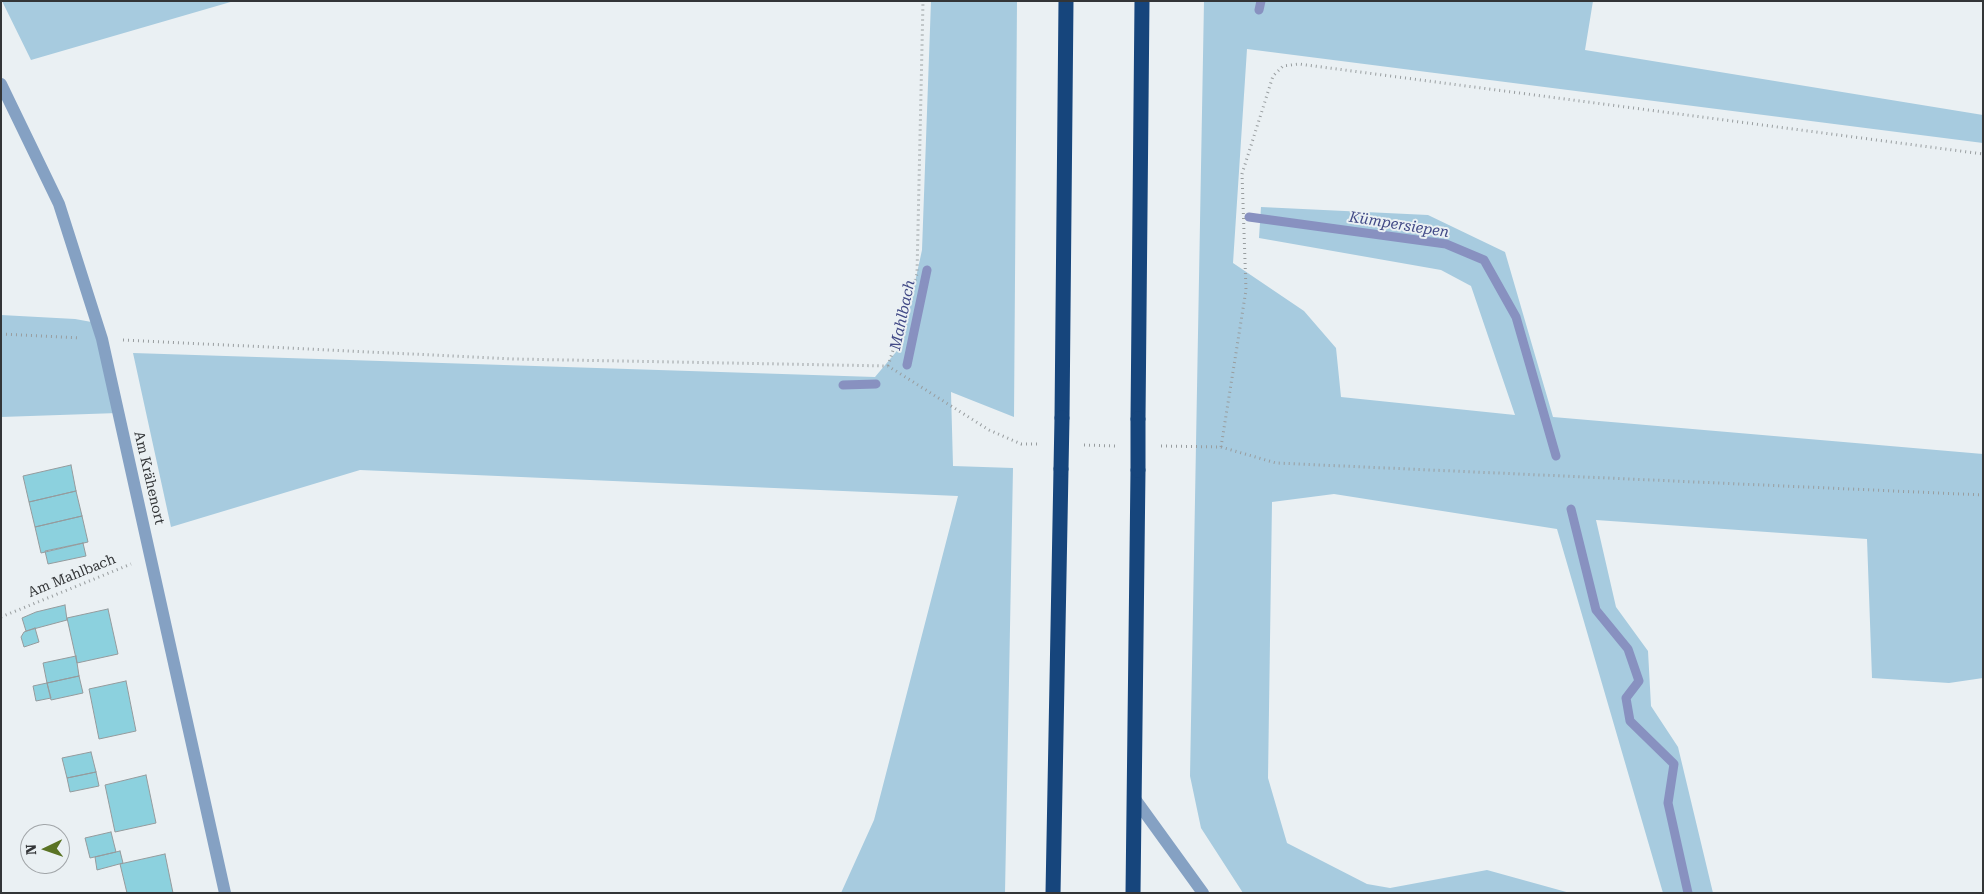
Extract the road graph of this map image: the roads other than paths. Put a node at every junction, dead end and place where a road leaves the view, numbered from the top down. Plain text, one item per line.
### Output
1 (1066, 1) edge
2 (1142, 1) edge
3 (1, 84) edge
4 (1135, 799) junction
5 (225, 893) edge
6 (1053, 893) edge
7 (1133, 893) edge
8 (1203, 893) edge

1 - 6 highway, bridge
2 - 4 highway, bridge
3 - 5 street, Am Krähenort
4 - 7 highway
4 - 8 street

